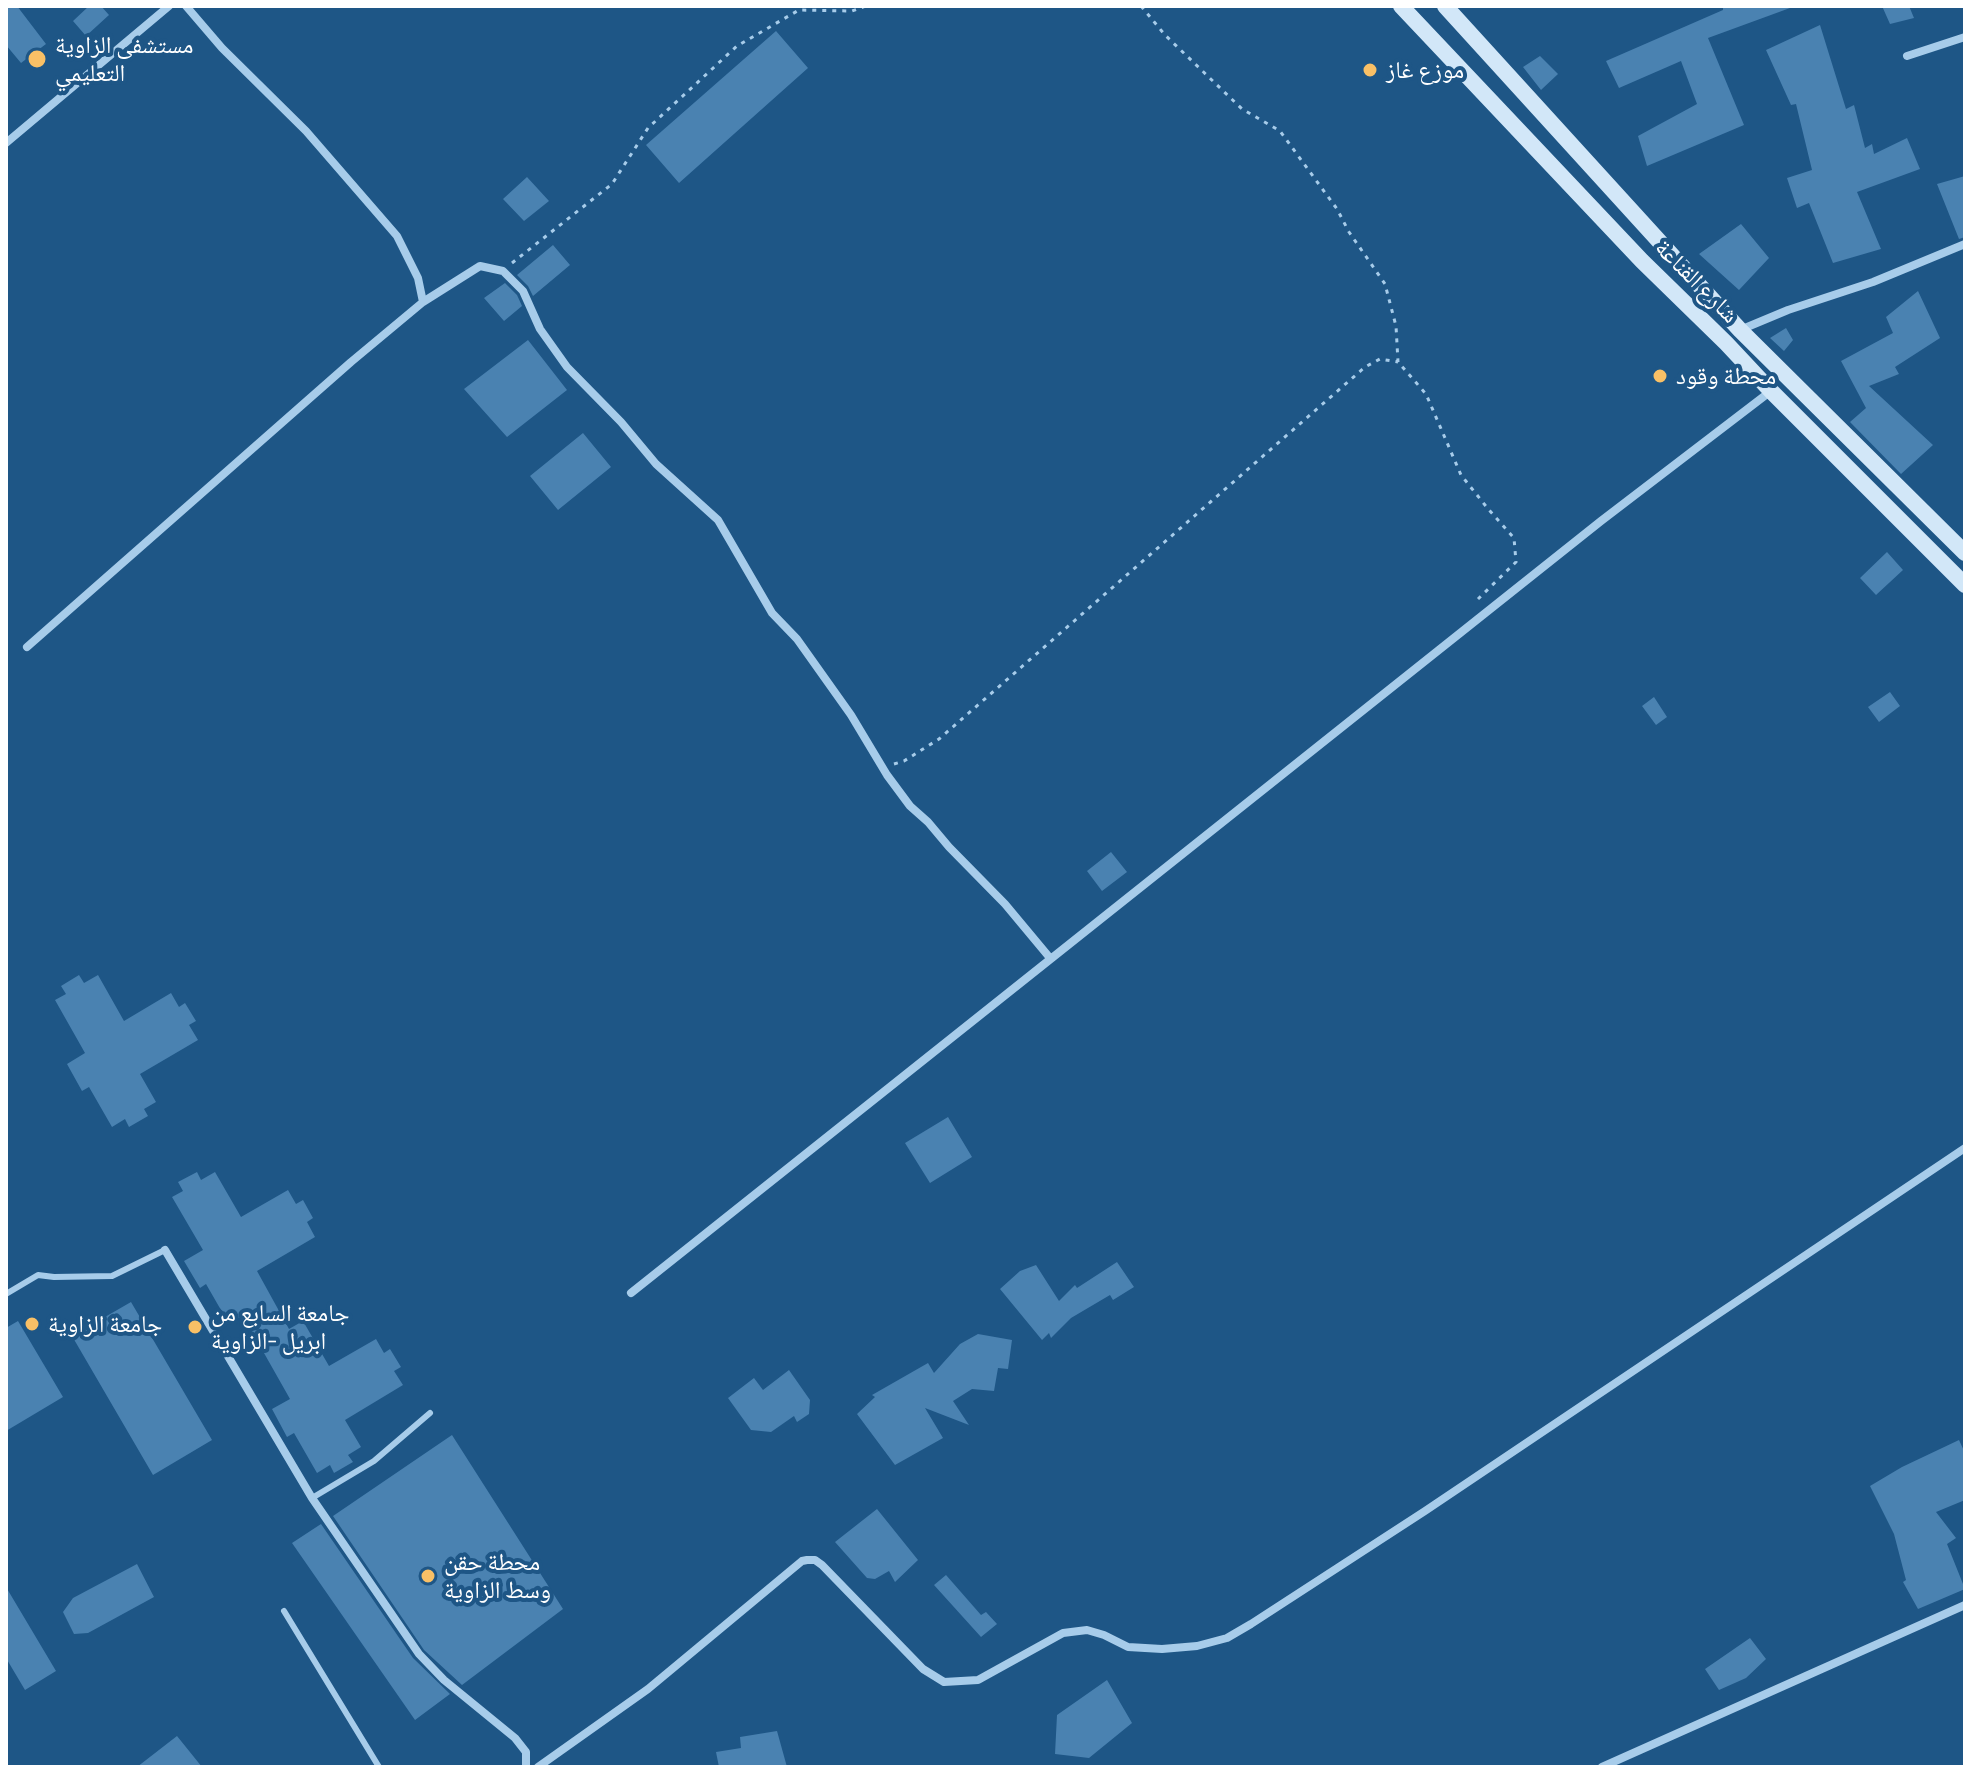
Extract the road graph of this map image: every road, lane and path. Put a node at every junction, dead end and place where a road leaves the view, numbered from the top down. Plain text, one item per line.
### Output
1 (169, 6) edge
2 (186, 6) edge
3 (866, 6) edge
4 (1141, 6) edge
5 (1401, 6) edge
6 (1445, 6) edge
7 (1965, 37) edge
8 (1907, 56) dead end
9 (6, 143) edge
10 (1965, 244) edge
11 (503, 271) junction
12 (423, 302) junction
13 (1740, 330) junction
14 (1398, 362) junction
15 (1771, 391) junction
16 (1965, 553) edge
17 (1965, 585) edge
18 (1478, 599) dead end
19 (27, 647) dead end
20 (882, 768) junction
21 (1050, 958) junction
22 (1965, 1148) edge
23 (165, 1250) joint
24 (631, 1293) dead end
25 (6, 1294) edge
26 (430, 1413) dead end
27 (312, 1498) junction
28 (1965, 1605) edge
29 (284, 1611) dead end
30 (379, 1767) edge
31 (526, 1767) edge
32 (538, 1767) edge
33 (1602, 1767) edge

1 - 9 street
2 - 12 street
3 - 11 path
4 - 14 path
5 - 15 street, شارع القناعة
6 - 13 street, شارع القناعة
7 - 8 street
10 - 13 street
11 - 12 street
11 - 20 street
12 - 19 street
13 - 16 street, شارع القناعة
14 - 18 path
14 - 20 path
15 - 17 street, شارع القناعة
15 - 21 street
20 - 21 street
21 - 24 street
22 - 32 street
23 - 25 lane
23 - 27 street
26 - 27 lane
27 - 31 street
28 - 33 street
29 - 30 lane

